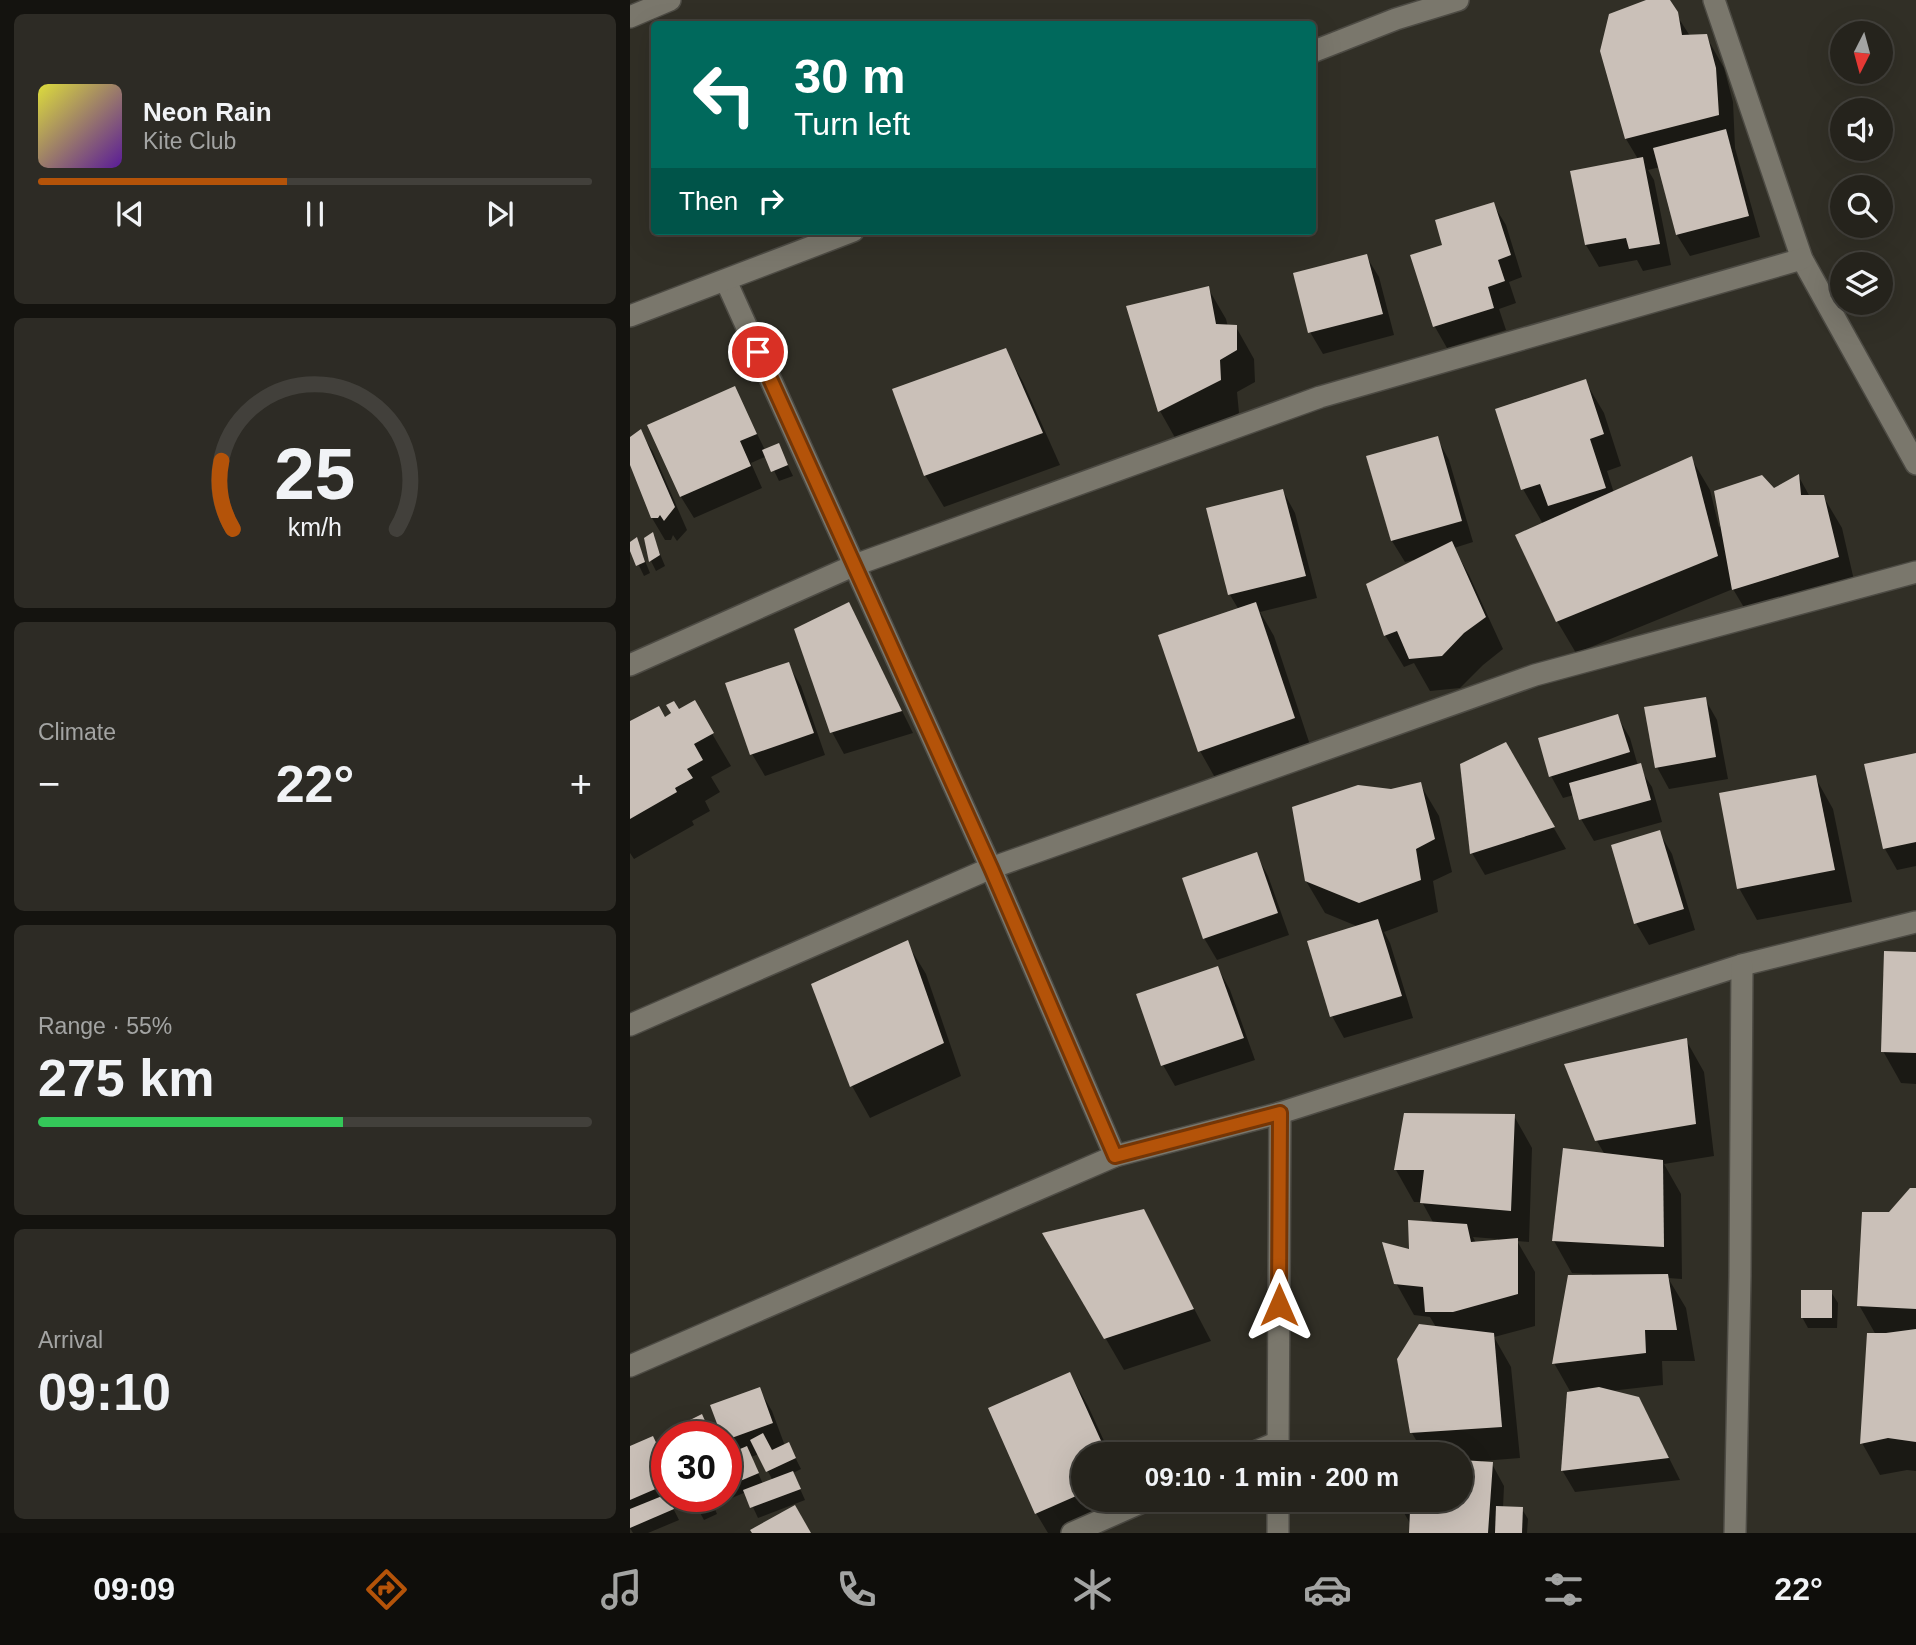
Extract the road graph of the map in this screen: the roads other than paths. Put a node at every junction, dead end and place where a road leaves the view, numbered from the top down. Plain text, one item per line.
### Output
1 (670, 0) edge
2 (1458, 0) edge
3 (1714, 0) edge
4 (630, 18) edge
5 (1316, 50) edge
6 (843, 235) edge
7 (1802, 259) junction
8 (726, 281) junction
9 (630, 316) edge
10 (1916, 464) edge
11 (855, 565) junction
12 (1916, 572) edge
13 (630, 665) edge
14 (991, 868) junction
15 (1916, 922) edge
16 (1742, 965) junction
17 (630, 1025) edge
18 (1280, 1113) junction
19 (1115, 1156) junction
20 (630, 1366) edge
21 (1278, 1442) edge
22 (1120, 1512) edge
23 (1278, 1512) edge
24 (1072, 1533) edge
25 (1278, 1533) edge
26 (1735, 1533) edge

1 - 4 street
2 - 5 street
3 - 7 street
6 - 8 street
7 - 10 street
7 - 11 street
8 - 9 street
8 - 11 street
11 - 13 street
11 - 14 street
12 - 14 street
14 - 17 street
14 - 19 street
15 - 16 street
16 - 18 street
16 - 26 street
18 - 19 street
18 - 21 street
19 - 20 street
22 - 24 street
23 - 25 street

